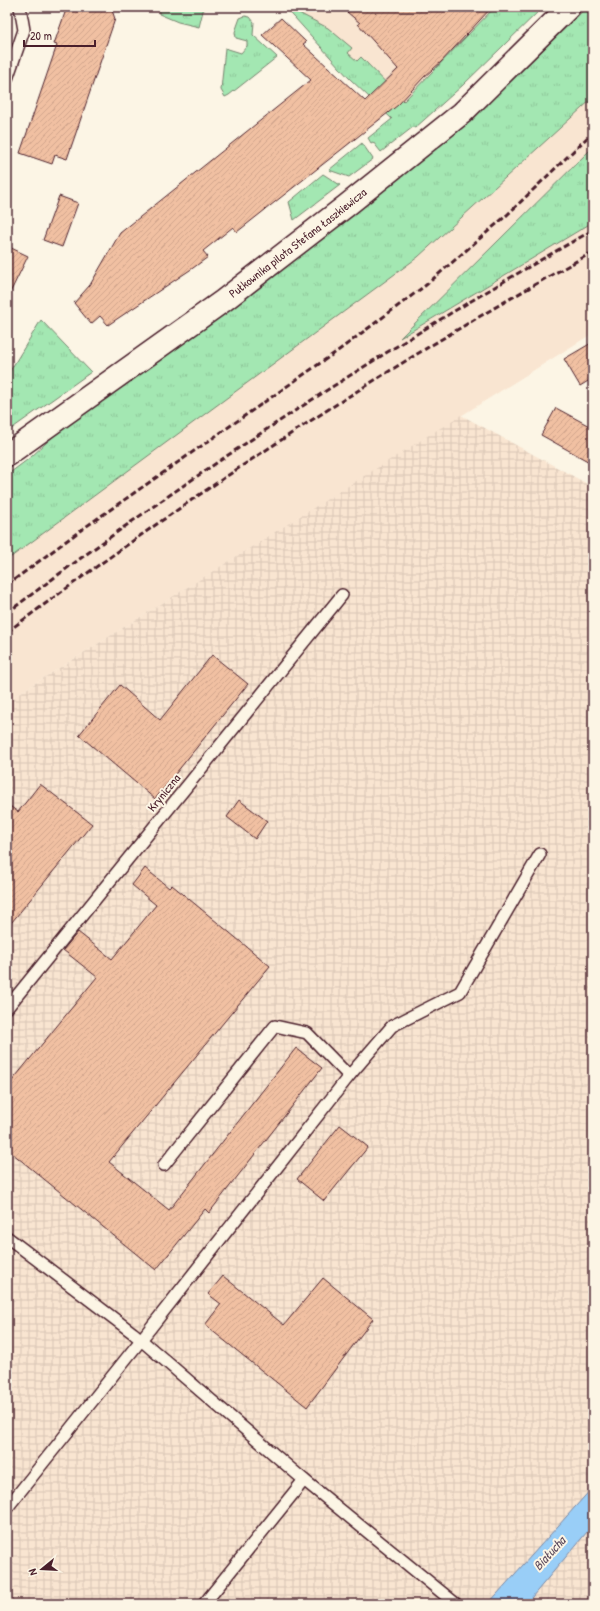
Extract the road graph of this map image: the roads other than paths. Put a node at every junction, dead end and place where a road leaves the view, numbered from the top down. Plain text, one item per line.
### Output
1 (20, 7) edge
2 (570, 7) edge
3 (7, 79) edge
4 (7, 455) edge
5 (342, 595) dead end
6 (540, 854) dead end
7 (7, 1008) edge
8 (348, 1076) junction
9 (164, 1165) dead end
10 (7, 1237) edge
11 (142, 1340) junction
12 (304, 1480) junction
13 (7, 1508) edge
14 (204, 1604) edge
15 (456, 1604) edge

1 - 3 lane
2 - 4 street, Pułkownika pilota Stefana Łaszkiewicza
5 - 7 lane, Kryniczna
6 - 8 lane
8 - 9 lane
8 - 11 lane
10 - 11 lane
11 - 12 lane
11 - 13 lane
12 - 14 lane
12 - 15 lane

